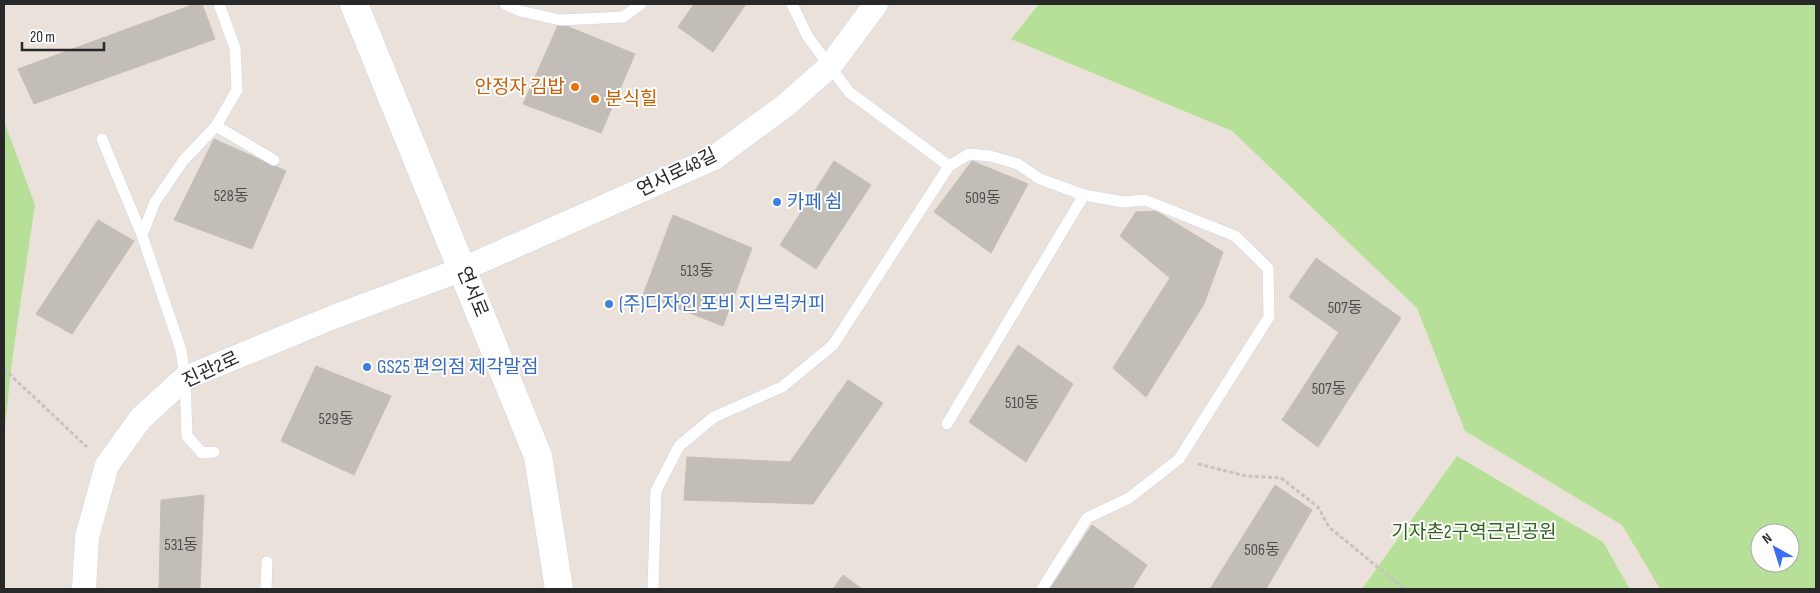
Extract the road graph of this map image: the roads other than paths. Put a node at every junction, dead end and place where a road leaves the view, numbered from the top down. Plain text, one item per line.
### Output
1 (219, 4) edge
2 (354, 4) edge
3 (505, 4) edge
4 (640, 4) edge
5 (792, 4) edge
6 (876, 4) edge
7 (830, 66) junction
8 (216, 126) junction
9 (102, 139) dead end
10 (274, 160) dead end
11 (949, 166) junction
12 (1084, 195) junction
13 (142, 235) junction
14 (463, 269) junction
15 (185, 378) junction
16 (947, 424) dead end
17 (214, 452) dead end
18 (267, 562) dead end
19 (84, 589) edge
20 (266, 589) edge
21 (559, 589) edge
22 (653, 589) edge
23 (1042, 589) edge

1 - 8 lane
2 - 14 main road, 연서로
3 - 4 lane
5 - 7 lane
6 - 7 street, 연서로48길
7 - 11 lane
7 - 14 street, 연서로48길
8 - 10 lane
8 - 13 lane
9 - 13 lane
11 - 12 lane
11 - 22 lane
12 - 16 lane
12 - 23 lane
13 - 15 lane
14 - 15 street, 진관2로
14 - 21 main road, 연서로
15 - 17 lane
15 - 19 street, 진관2로
18 - 20 lane

